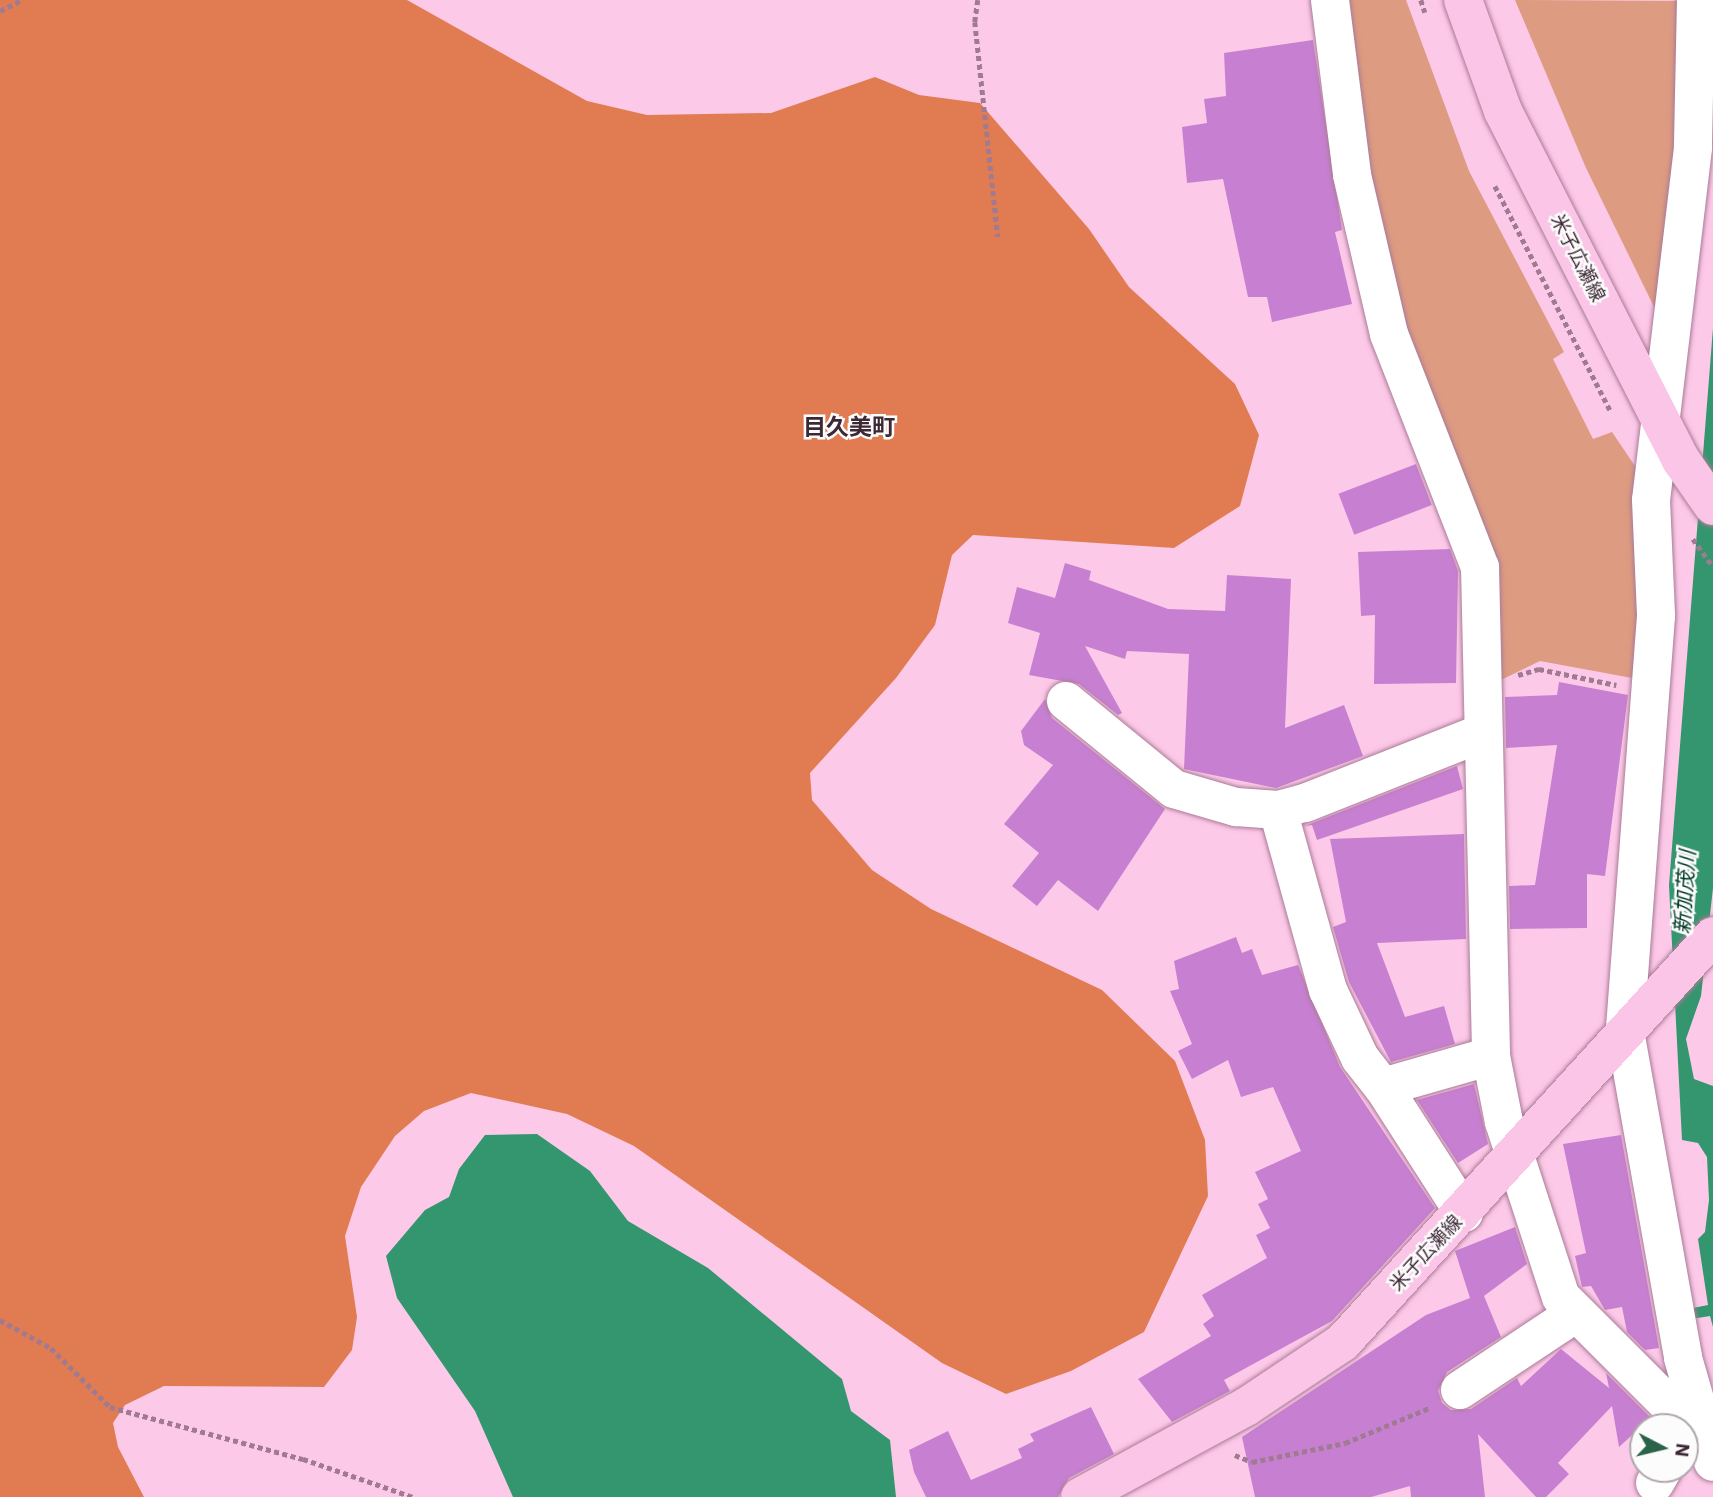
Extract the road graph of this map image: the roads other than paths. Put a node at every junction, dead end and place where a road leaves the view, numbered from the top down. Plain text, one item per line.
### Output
1 (1330, 0) edge
2 (1463, 0) edge
3 (1696, 0) edge
4 (1658, 418) junction
5 (1702, 520) edge
6 (1066, 701) dead end
7 (1482, 733) junction
8 (1278, 810) junction
9 (1713, 936) edge
10 (1633, 1022) junction
11 (1491, 1056) junction
12 (1383, 1087) junction
13 (1519, 1154) junction
14 (1464, 1213) junction
15 (1576, 1313) junction
16 (1460, 1390) road end
17 (1680, 1413) edge
18 (1690, 1413) edge
19 (1699, 1438) edge
20 (1713, 1462) edge
21 (1080, 1497) edge

1 - 7 street
2 - 4 main road, 米子広瀬線
3 - 4 street
4 - 5 main road, 米子広瀬線
4 - 10 street
6 - 8 street
7 - 8 street
7 - 11 street
8 - 12 street
9 - 10 main road, 米子広瀬線
10 - 13 main road, 米子広瀬線
10 - 18 street
11 - 12 street
11 - 13 street
12 - 14 street
13 - 14 main road, 米子広瀬線
13 - 15 street
14 - 21 main road, 米子広瀬線
15 - 16 street
15 - 17 street
19 - 20 street

